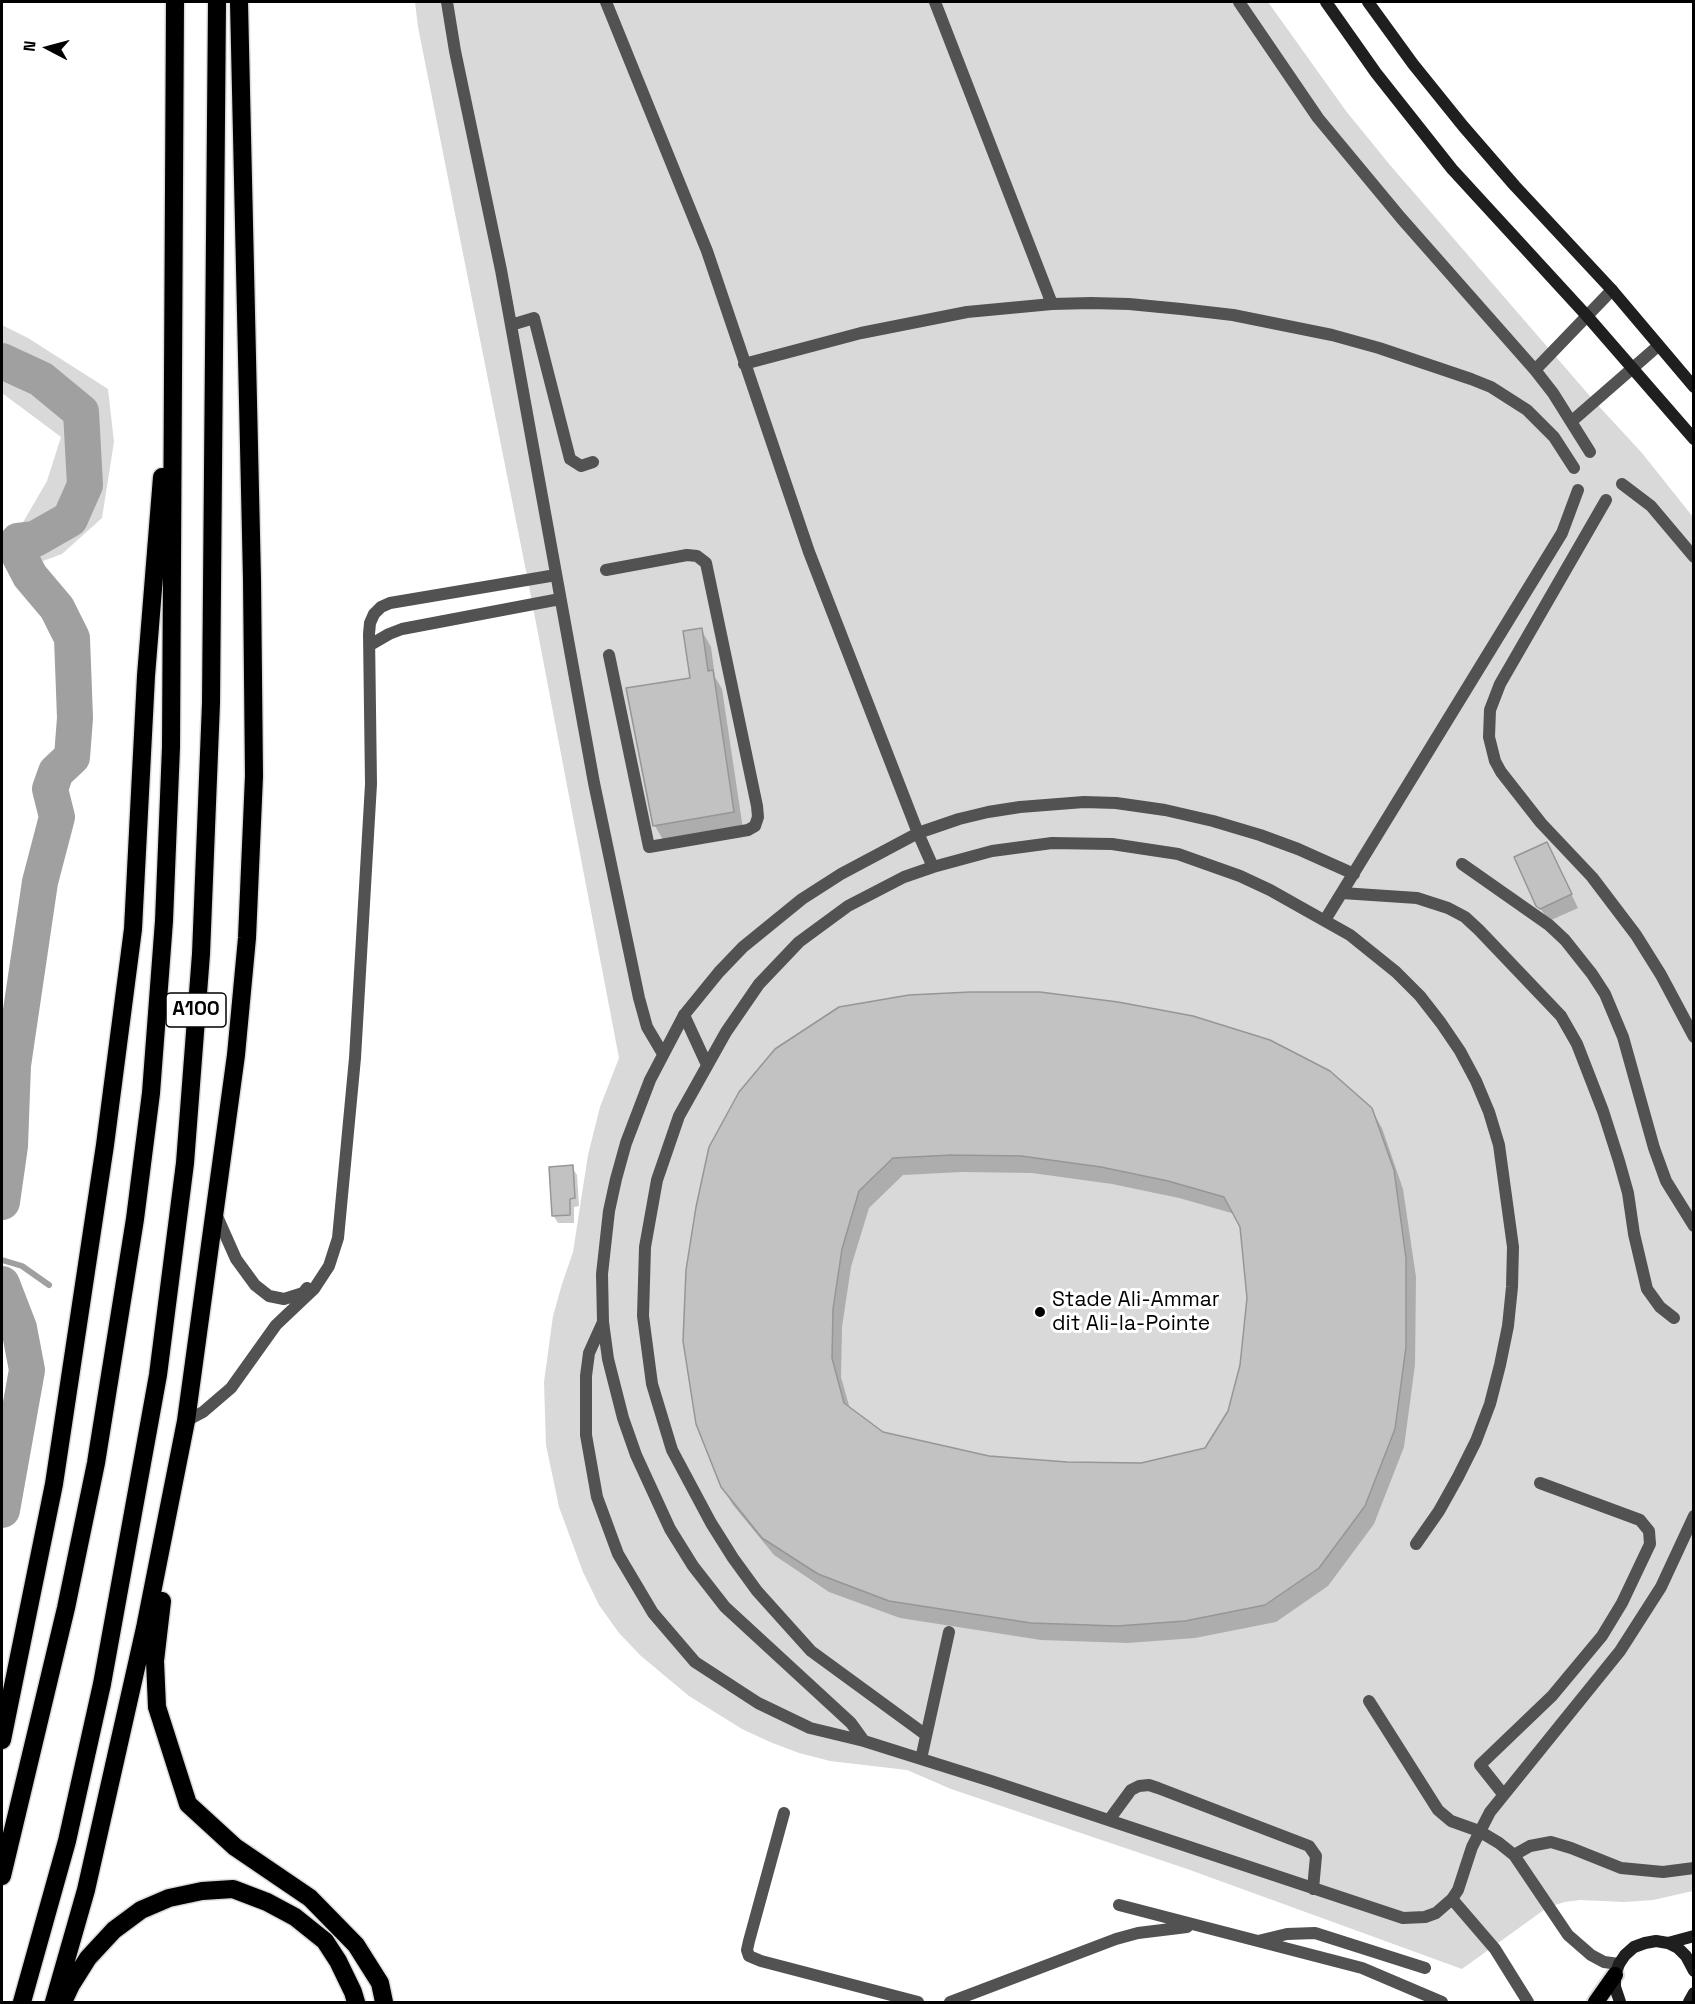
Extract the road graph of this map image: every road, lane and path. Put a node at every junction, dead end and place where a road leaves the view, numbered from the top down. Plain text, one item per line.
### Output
1 (175, 2) edge
2 (217, 2) edge
3 (238, 2) edge
4 (447, 2) edge
5 (606, 2) edge
6 (935, 2) edge
7 (1239, 2) edge
8 (1326, 2) edge
9 (1368, 2) edge
10 (1612, 290) junction
11 (1052, 304) junction
12 (1587, 316) junction
13 (511, 325) junction
14 (1659, 346) junction
15 (744, 364) junction
16 (1633, 369) junction
17 (1535, 370) junction
18 (172, 386) junction
19 (1694, 387) edge
20 (1572, 421) junction
21 (1694, 439) edge
22 (1590, 452) dead end
23 (593, 462) dead end
24 (1574, 468) dead end
25 (1622, 484) dead end
26 (1578, 490) dead end
27 (1606, 500) dead end
28 (1694, 557) edge
29 (606, 570) dead end
30 (556, 575) junction
31 (560, 599) junction
32 (369, 645) junction
33 (609, 655) dead end
34 (918, 833) junction
35 (1462, 864) dead end
36 (933, 867) junction
37 (1354, 874) junction
38 (1342, 893) junction
39 (1325, 920) junction
40 (684, 1015) junction
41 (1694, 1037) edge
42 (663, 1054) junction
43 (707, 1065) junction
44 (215, 1212) junction
45 (1694, 1226) edge
46 (329, 1266) junction
47 (1674, 1318) dead end
48 (603, 1322) junction
49 (186, 1421) junction
50 (1540, 1483) dead end
51 (1694, 1516) edge
52 (1416, 1544) dead end
53 (949, 1632) dead end
54 (1369, 1701) dead end
55 (926, 1736) junction
56 (2, 1738) edge
57 (864, 1741) junction
58 (921, 1760) junction
59 (1503, 1794) junction
60 (784, 1813) dead end
61 (1109, 1820) junction
62 (1479, 1831) junction
63 (1514, 1855) junction
64 (1694, 1868) edge
65 (2, 1876) edge
66 (1313, 1889) junction
67 (1452, 1899) junction
68 (1119, 1905) dead end
69 (1194, 1926) junction
70 (1694, 1936) edge
71 (1257, 1941) junction
72 (1668, 1943) junction
73 (1425, 1968) dead end
74 (1617, 1969) junction
75 (1694, 1971) edge
76 (1694, 1993) edge
77 (22, 2002) edge
78 (54, 2002) edge
79 (63, 2002) edge
80 (356, 2002) edge
81 (384, 2002) edge
82 (918, 2002) edge
83 (950, 2002) edge
84 (1442, 2002) edge
85 (1528, 2002) edge
86 (1596, 2002) edge
87 (1620, 2002) edge
88 (1689, 2002) edge

1 - 18 highway, A100
2 - 77 highway, A100
3 - 44 highway
4 - 13 street
5 - 15 street
6 - 11 street
7 - 17 street
8 - 12 main road
9 - 10 main road
10 - 12 street
10 - 14 main road
11 - 15 street
11 - 24 street
12 - 16 main road
12 - 17 street
13 - 23 street
13 - 30 street
14 - 16 street
14 - 19 main road
15 - 34 street
16 - 20 street
16 - 21 main road
17 - 20 street
18 - 56 highway
18 - 65 highway, A100
20 - 22 street
25 - 28 street
26 - 37 street
27 - 41 street
29 - 33 street
30 - 31 street
30 - 32 street
31 - 32 street
31 - 42 street
32 - 46 street
34 - 36 street
34 - 37 street
34 - 40 street
35 - 45 street
36 - 39 street
36 - 43 street
37 - 38 street
38 - 39 street
38 - 47 street
39 - 52 street
40 - 42 street
40 - 43 street
42 - 48 street
43 - 55 street
44 - 46 street
44 - 49 highway
46 - 49 street
48 - 57 street
48 - 57 street
49 - 78 highway
49 - 81 highway
50 - 59 street
51 - 59 street
53 - 55 street
54 - 62 street
55 - 58 street
57 - 58 street
58 - 61 street
59 - 62 street
60 - 82 street
61 - 66 street
61 - 66 street
62 - 63 street
62 - 67 street
63 - 64 street
63 - 74 street
66 - 67 street
67 - 85 street
68 - 69 street
69 - 71 street
69 - 83 street
70 - 72 main road
71 - 73 street
71 - 84 street
72 - 74 main road
72 - 75 main road
74 - 86 highway
74 - 87 main road
76 - 88 main road
79 - 80 highway

